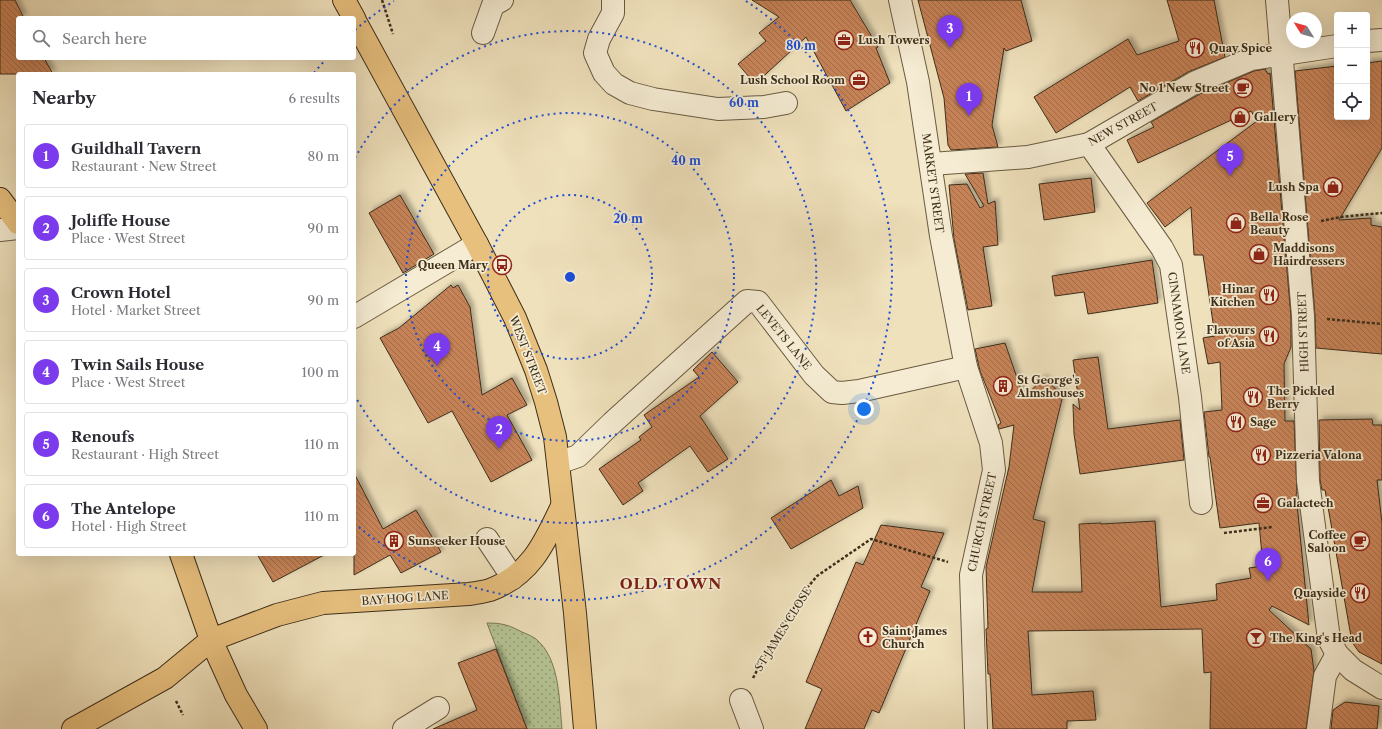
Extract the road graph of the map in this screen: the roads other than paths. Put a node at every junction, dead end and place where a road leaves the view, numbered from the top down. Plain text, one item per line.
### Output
1 (344, 0) edge
2 (502, 0) edge
3 (613, 0) edge
4 (900, 0) edge
5 (1277, 0) edge
6 (353, 16) edge
7 (356, 22) edge
8 (483, 33) dead end
9 (1382, 40) edge
10 (1370, 41) edge
11 (1334, 46) edge
12 (1282, 54) junction
13 (786, 102) dead end
14 (1089, 144) junction
15 (931, 164) junction
16 (0, 199) edge
17 (16, 220) edge
18 (16, 228) edge
19 (0, 230) edge
20 (477, 244) junction
21 (356, 316) edge
22 (966, 367) junction
23 (558, 463) junction
24 (1201, 503) dead end
25 (562, 506) junction
26 (487, 539) dead end
27 (182, 556) edge
28 (513, 578) junction
29 (211, 640) junction
30 (1337, 654) junction
31 (1382, 688) edge
32 (742, 700) road end
33 (438, 708) dead end
34 (73, 729) edge
35 (256, 729) edge
36 (404, 729) edge
37 (585, 729) edge
38 (752, 729) edge
39 (976, 729) edge
40 (1318, 729) edge

1 - 6 highway, WEST STREET
2 - 8 street
3 - 13 street
4 - 15 street, MARKET STREET
5 - 12 street, HIGH STREET
7 - 20 highway, WEST STREET
9 - 10 street
11 - 12 street, NEW STREET
12 - 14 street, NEW STREET
12 - 30 street, HIGH STREET
14 - 15 street, NEW STREET
14 - 24 street, CINNAMON LANE
15 - 22 street, MARKET STREET
16 - 17 highway
18 - 19 street
20 - 21 street
20 - 23 highway, WEST STREET
22 - 23 street, LEVETS LANE
22 - 39 street, CHURCH STREET
23 - 25 highway, WEST STREET
25 - 28 highway, BAY HOG LANE
25 - 37 highway, WEST STREET
26 - 28 street
27 - 29 highway
28 - 29 highway, BAY HOG LANE
29 - 34 highway, BAY HOG LANE
29 - 35 highway
30 - 31 street, HIGH STREET
30 - 40 street
32 - 38 street
33 - 36 street

